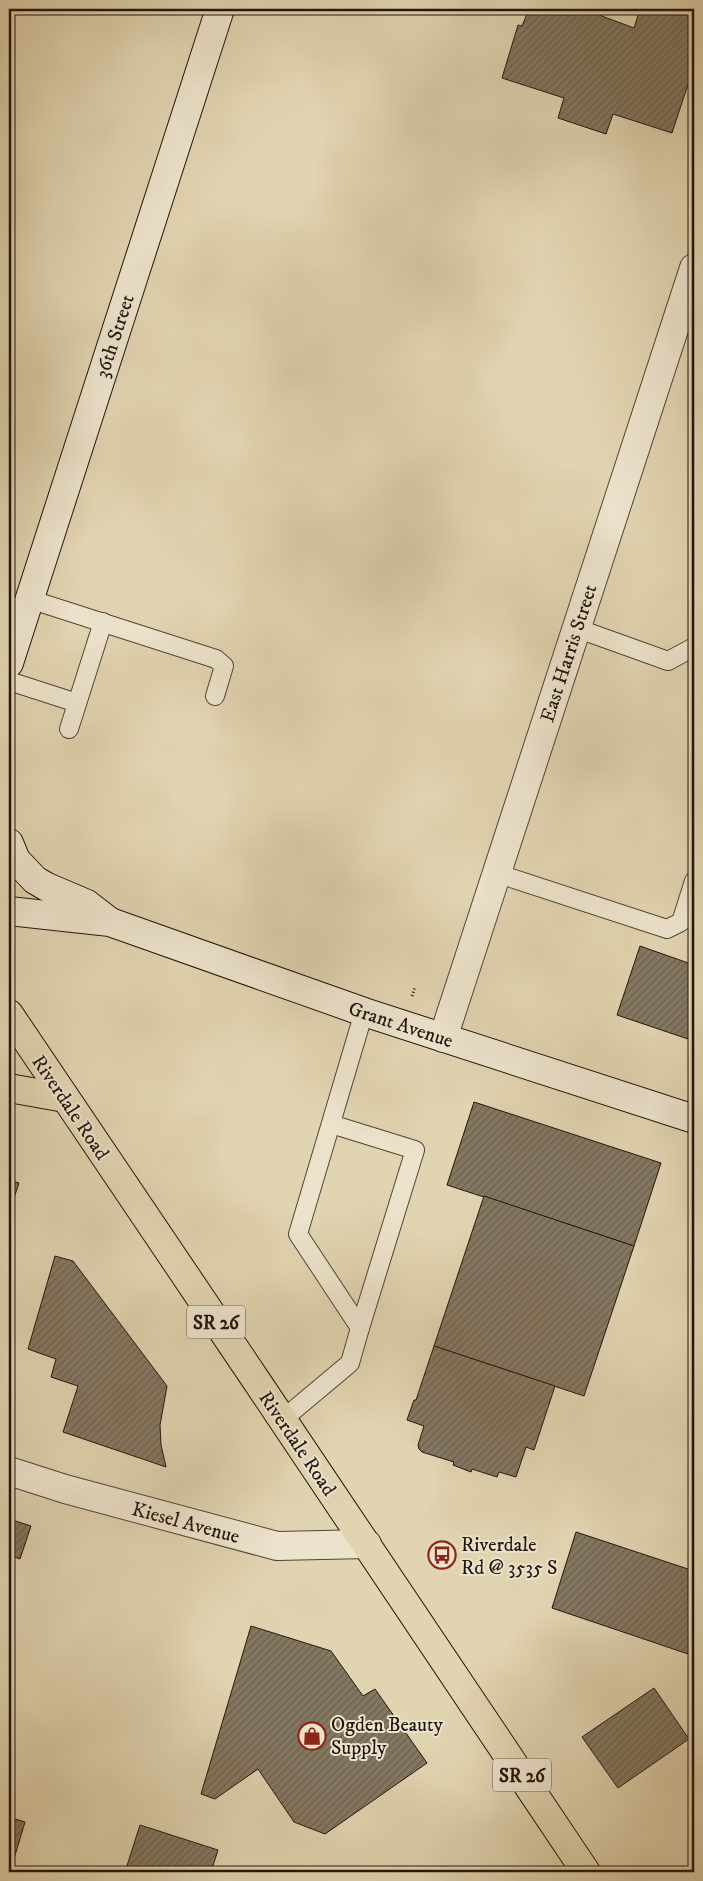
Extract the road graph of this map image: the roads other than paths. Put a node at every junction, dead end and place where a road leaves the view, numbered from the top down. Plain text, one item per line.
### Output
1 (220, 9) edge
2 (694, 268) edge
3 (29, 599) junction
4 (103, 622) junction
5 (576, 628) junction
6 (694, 647) edge
7 (9, 663) edge
8 (9, 681) edge
9 (215, 696) dead end
10 (77, 703) junction
11 (69, 729) dead end
12 (9, 843) edge
13 (496, 873) junction
14 (694, 881) edge
15 (9, 911) edge
16 (110, 922) junction
17 (364, 1012) junction
18 (9, 1014) edge
19 (442, 1038) junction
20 (9, 1088) edge
21 (65, 1098) junction
22 (694, 1119) edge
23 (331, 1124) junction
24 (360, 1328) junction
25 (282, 1420) junction
26 (9, 1471) edge
27 (367, 1544) junction
28 (586, 1872) edge

1 - 3 street, 36th Street
2 - 5 street, East Harris Street
3 - 4 lane
3 - 7 street, 36th Street
4 - 9 lane
4 - 10 lane
5 - 6 lane
5 - 13 street, East Harris Street
8 - 10 lane
10 - 11 lane
12 - 16 street
13 - 14 lane
13 - 19 street, East Harris Street
15 - 16 street
16 - 17 street, Grant Avenue
17 - 19 street, Grant Avenue
17 - 23 lane
18 - 21 main road, Riverdale Road / SR 26
19 - 22 street, Grant Avenue
20 - 21 main road
21 - 25 main road, Riverdale Road / SR 26
23 - 24 lane
23 - 24 lane
24 - 25 lane
25 - 27 main road, Riverdale Road / SR 26
26 - 27 street, Kiesel Avenue
27 - 28 main road, Riverdale Road / SR 26

